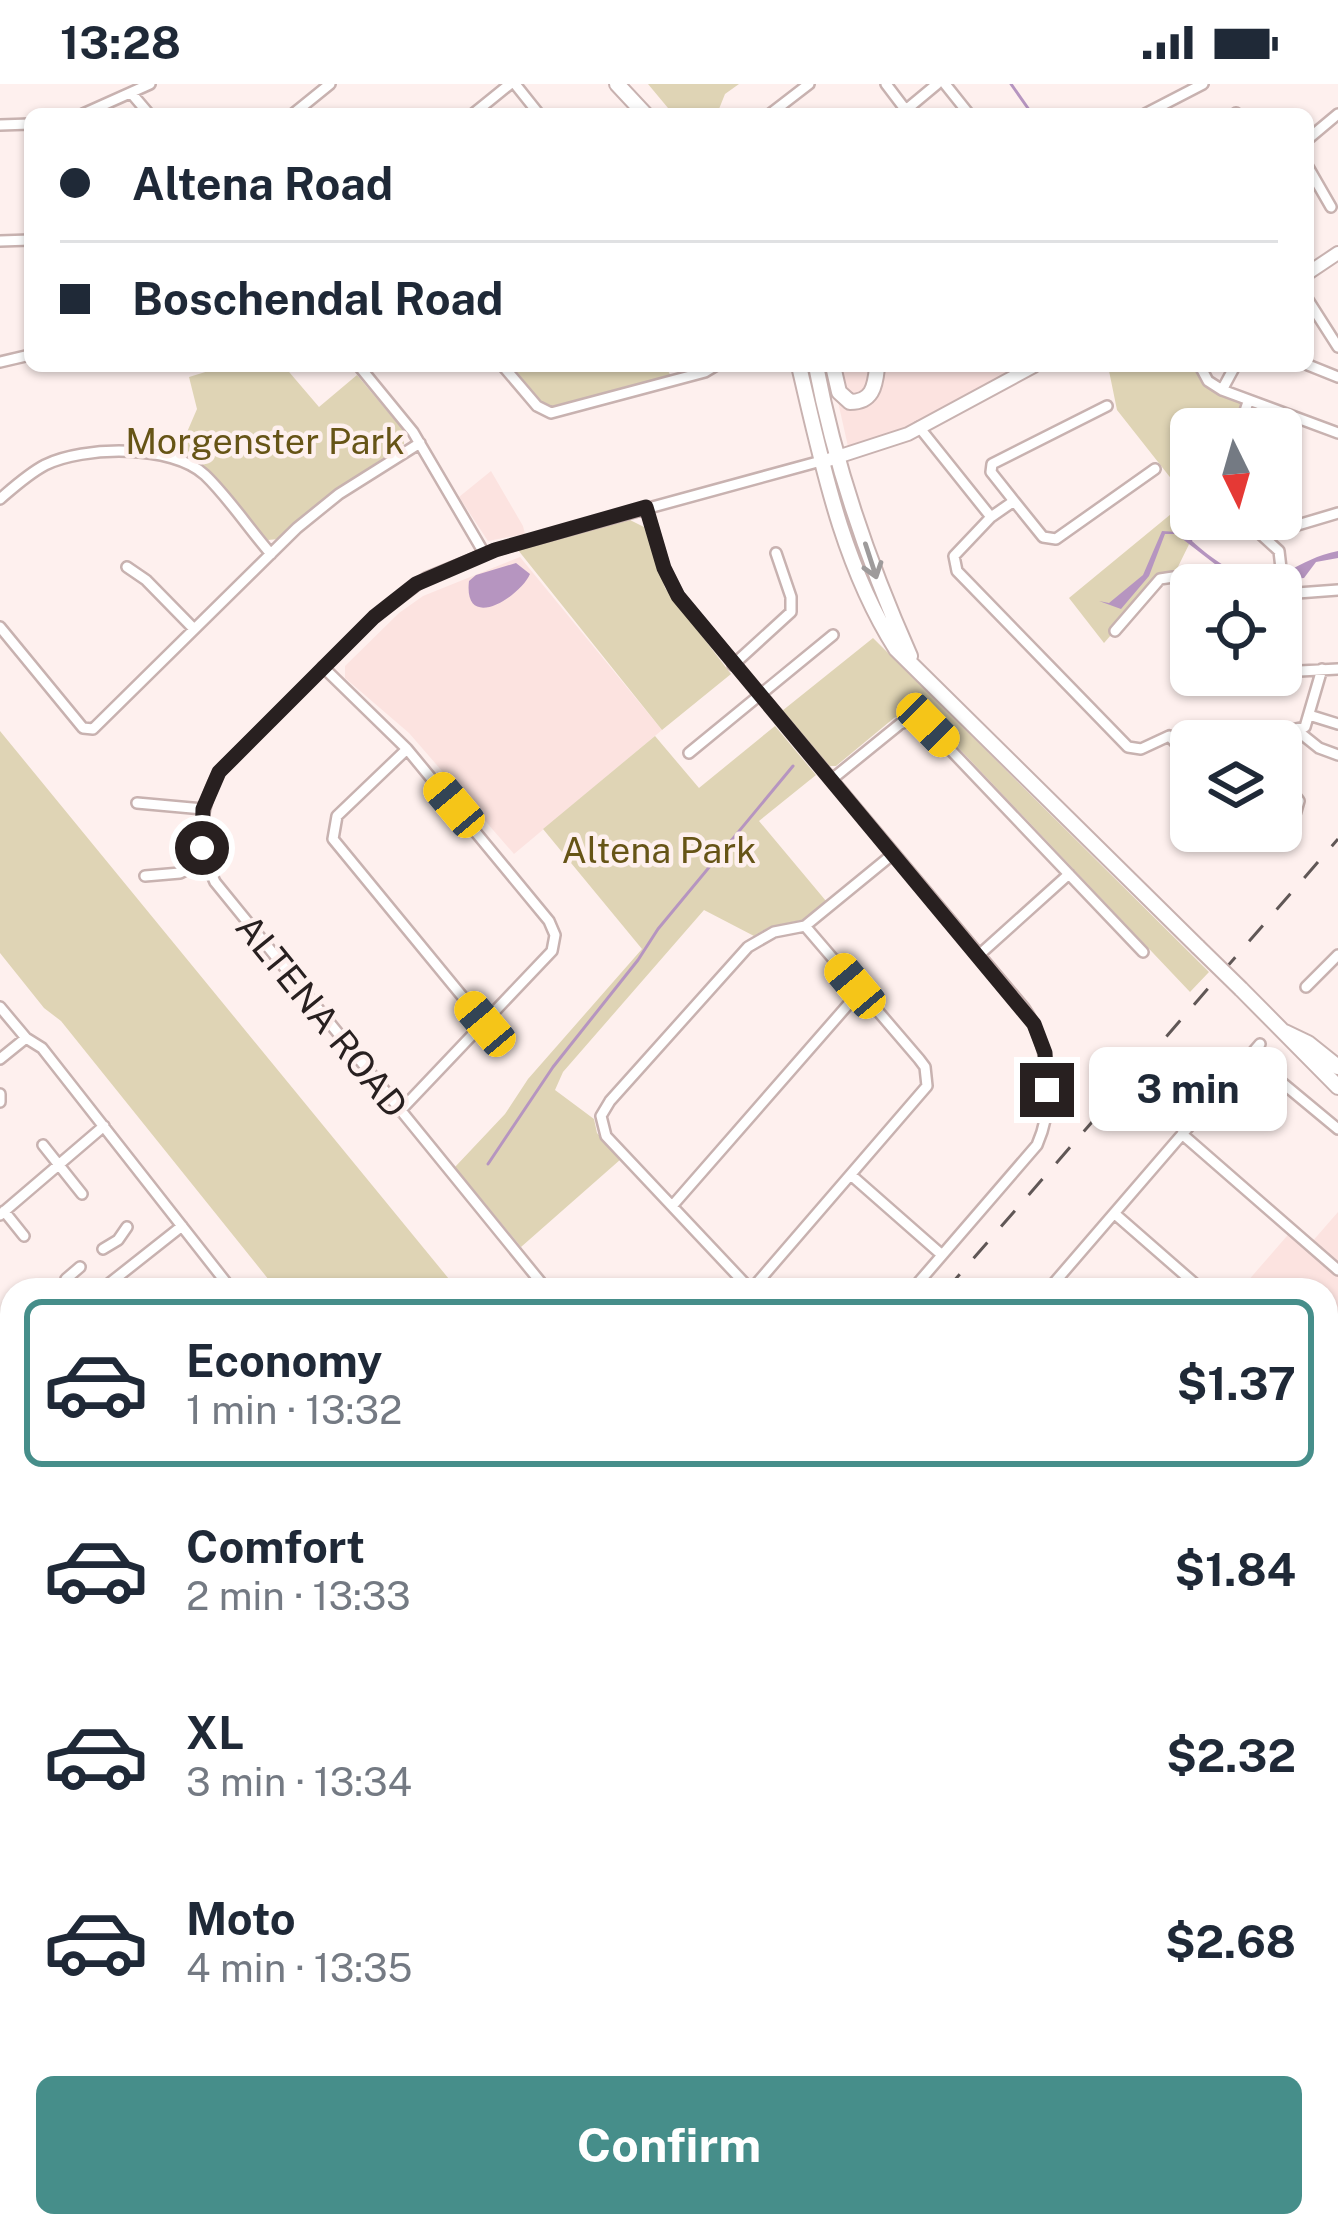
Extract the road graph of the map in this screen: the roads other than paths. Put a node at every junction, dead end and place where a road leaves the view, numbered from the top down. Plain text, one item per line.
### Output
1 (150, 84) edge
2 (330, 84) edge
3 (513, 84) edge
4 (617, 84) edge
5 (809, 84) edge
6 (941, 84) edge
7 (1203, 84) edge
8 (132, 94) junction
9 (98, 108) edge
10 (143, 108) edge
11 (300, 108) edge
12 (481, 108) edge
13 (534, 108) edge
14 (639, 108) edge
15 (778, 108) edge
16 (912, 108) edge
17 (963, 108) edge
18 (1164, 108) edge
19 (1338, 114) edge
20 (1314, 134) edge
21 (1314, 177) edge
22 (1331, 206) dead end
23 (1314, 309) edge
24 (1338, 347) edge
25 (364, 372) edge
26 (508, 372) edge
27 (705, 372) edge
28 (800, 372) edge
29 (818, 372) edge
30 (834, 372) edge
31 (876, 372) edge
32 (1023, 372) edge
33 (1203, 372) edge
34 (1232, 372) edge
35 (1222, 390) junction
36 (1248, 402) junction
37 (1107, 406) dead end
38 (1246, 408) edge
39 (920, 427) junction
40 (1338, 433) edge
41 (420, 443) junction
42 (839, 457) junction
43 (821, 461) junction
44 (1155, 470) dead end
45 (0, 499) edge
46 (1014, 501) junction
47 (646, 507) junction
48 (1338, 513) edge
49 (991, 517) junction
50 (1302, 524) edge
51 (776, 553) dead end
52 (271, 554) junction
53 (484, 554) junction
54 (127, 567) dead end
55 (1170, 577) edge
56 (1338, 590) edge
57 (1302, 593) edge
58 (0, 627) edge
59 (194, 629) junction
60 (1115, 631) dead end
61 (833, 635) dead end
62 (910, 662) junction
63 (733, 665) junction
64 (323, 667) junction
65 (1322, 669) junction
66 (1338, 669) edge
67 (1302, 670) edge
68 (759, 696) junction
69 (1310, 715) junction
70 (1338, 724) edge
71 (1302, 730) edge
72 (1302, 735) edge
73 (1170, 737) edge
74 (407, 749) junction
75 (689, 753) dead end
76 (1338, 755) edge
77 (831, 781) junction
78 (137, 803) dead end
79 (203, 809) junction
80 (893, 854) junction
81 (205, 860) junction
82 (1069, 874) junction
83 (145, 876) dead end
84 (805, 926) junction
85 (1143, 952) dead end
86 (979, 955) junction
87 (1338, 955) edge
88 (1306, 987) dead end
89 (860, 992) junction
90 (0, 1007) edge
91 (485, 1024) junction
92 (1285, 1032) junction
93 (26, 1038) junction
94 (1260, 1044) dead end
95 (1250, 1056) junction
96 (0, 1060) edge
97 (1338, 1067) edge
98 (1338, 1087) edge
99 (400, 1111) junction
100 (104, 1126) junction
101 (1338, 1130) edge
102 (1182, 1134) junction
103 (43, 1145) dead end
104 (58, 1165) junction
105 (851, 1174) junction
106 (82, 1194) dead end
107 (674, 1205) junction
108 (2, 1213) edge
109 (1115, 1214) junction
110 (182, 1226) junction
111 (127, 1227) dead end
112 (24, 1236) dead end
113 (118, 1240) junction
114 (103, 1249) dead end
115 (942, 1256) junction
116 (136, 1262) junction
117 (80, 1267) dead end
118 (1338, 1270) edge
119 (67, 1278) edge
120 (118, 1278) edge
121 (223, 1278) edge
122 (537, 1278) edge
123 (740, 1278) edge
124 (761, 1278) edge
125 (923, 1278) edge
126 (1059, 1278) edge
127 (1188, 1278) edge

1 - 8 street
2 - 11 street
3 - 12 street
3 - 13 street
4 - 14 main road
5 - 15 street
6 - 16 street
6 - 17 street
7 - 18 street
8 - 9 street
8 - 10 street
19 - 20 street
21 - 22 street
23 - 24 street
25 - 41 street
26 - 27 street
28 - 43 main road
29 - 42 main road
30 - 31 main road
32 - 39 street
33 - 35 street
34 - 35 street
35 - 36 street
36 - 38 street
36 - 40 street
37 - 46 street
39 - 42 street
39 - 49 street
41 - 52 street
41 - 53 street
42 - 43 street
42 -> 62 main road
43 - 47 street
43 - 62 main road
44 - 46 street
45 - 52 street
46 - 49 street
47 - 53 street
47 - 63 street
48 - 50 street
49 - 73 street
51 - 63 street
52 - 59 street
53 - 64 street
54 - 59 street
55 - 60 street
56 - 57 street
58 - 59 street
61 - 68 street
62 - 92 main road, bridge
63 - 68 street
64 - 74 street
64 - 79 street
65 - 66 street
65 - 67 street
65 - 69 street
68 - 75 street
68 - 77 street
69 - 70 street
69 - 71 street
72 - 76 street
74 - 91 street
74 - 91 street
77 - 80 street
77 - 82 street
78 - 79 street
79 - 81 street, ALTENA ROAD
80 - 84 street
80 - 86 street
81 - 83 street
81 - 99 street, ALTENA ROAD
82 - 85 street
82 - 86 street
84 - 89 street
84 - 107 street
86 - 115 street
87 - 88 street
89 - 105 street
89 - 107 street
90 - 93 street
91 - 99 street
92 - 97 main road
92 - 98 main road
93 - 96 street
93 - 100 street
94 - 95 street
95 - 101 street
95 - 102 street
99 - 122 street, ALTENA ROAD
100 - 104 street
100 - 110 street
102 - 109 street
102 - 118 street
103 - 104 street
104 - 106 street
104 - 108 street
105 - 115 street
105 - 124 street
107 - 123 street
108 - 112 street
109 - 126 street
109 - 127 street
110 - 116 street
110 - 121 street
111 - 113 street
113 - 114 street
113 - 116 street
115 - 125 street
116 - 120 street
117 - 119 street

